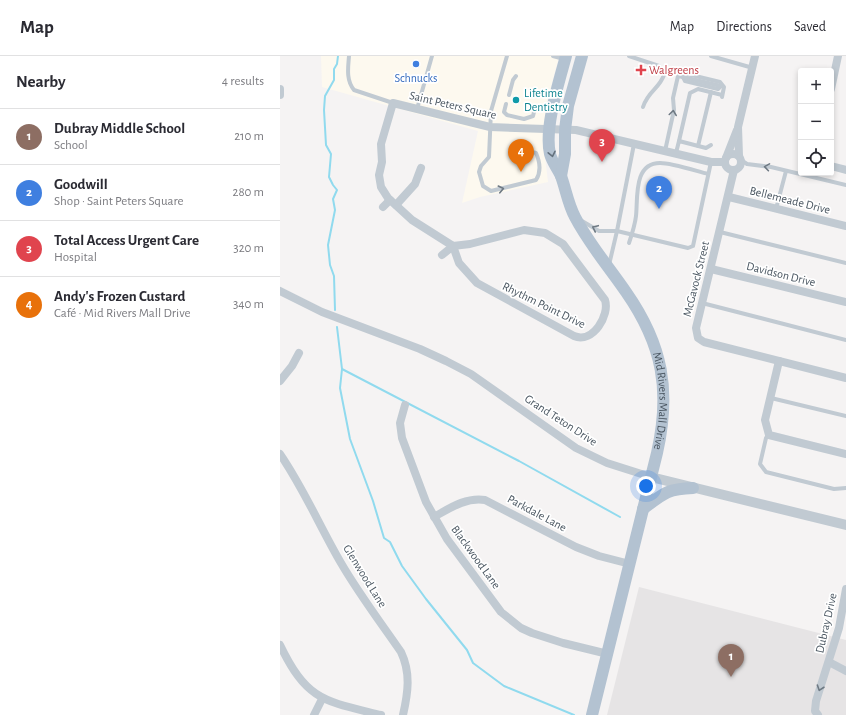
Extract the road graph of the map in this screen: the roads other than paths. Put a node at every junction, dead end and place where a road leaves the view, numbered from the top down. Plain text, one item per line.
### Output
1 (349, 56) edge
2 (432, 56) edge
3 (507, 56) edge
4 (553, 56) edge
5 (582, 56) edge
6 (629, 56) edge
7 (711, 56) edge
8 (755, 56) edge
9 (838, 56) edge
10 (721, 57) edge
11 (566, 58) edge
12 (752, 68) junction
13 (834, 75) edge
14 (516, 76) dead end
15 (682, 77) junction
16 (721, 86) junction
17 (280, 89) edge
18 (711, 92) junction
19 (280, 95) edge
20 (509, 95) dead end
21 (393, 102) junction
22 (506, 104) dead end
23 (643, 107) dead end
24 (417, 109) junction
25 (534, 112) dead end
26 (490, 127) junction
27 (738, 127) junction
28 (550, 130) junction
29 (565, 130) junction
30 (679, 141) junction
31 (634, 144) junction
32 (711, 145) dead end
33 (698, 146) junction
34 (665, 151) junction
35 (532, 152) dead end
36 (676, 154) junction
37 (740, 158) junction
38 (725, 160) junction
39 (711, 162) junction
40 (834, 167) edge
41 (420, 168) dead end
42 (734, 170) junction
43 (846, 170) edge
44 (786, 171) junction
45 (708, 174) junction
46 (561, 176) junction
47 (846, 185) edge
48 (729, 197) junction
49 (393, 202) junction
50 (383, 207) dead end
51 (776, 209) junction
52 (575, 216) junction
53 (846, 226) edge
54 (617, 231) junction
55 (720, 232) junction
56 (632, 234) junction
57 (629, 243) dead end
58 (453, 246) junction
59 (442, 255) dead end
60 (846, 263) edge
61 (608, 267) junction
62 (711, 269) junction
63 (280, 291) edge
64 (846, 302) edge
65 (702, 303) junction
66 (846, 340) edge
67 (299, 353) dead end
68 (779, 361) junction
69 (846, 378) edge
70 (280, 381) edge
71 (770, 398) junction
72 (405, 404) dead end
73 (846, 416) edge
74 (769, 435) junction
75 (280, 454) edge
76 (846, 454) edge
77 (651, 477) junction
78 (693, 488) junction
79 (846, 488) edge
80 (643, 509) junction
81 (434, 517) junction
82 (846, 525) edge
83 (630, 564) junction
84 (846, 594) edge
85 (280, 645) edge
86 (608, 654) junction
87 (829, 662) junction
88 (846, 671) edge
89 (322, 699) junction
90 (314, 715) edge
91 (381, 715) edge
92 (403, 715) edge
93 (592, 715) edge
94 (818, 715) edge

1 - 21 lane, Saint Peters Square
2 - 24 lane
3 - 26 lane
4 - 11 lane
5 - 29 main road, Mid Rivers Mall Drive
6 - 23 lane
7 - 10 lane
8 - 12 street
9 - 13 street
10 - 12 lane
11 - 28 main road, Mid Rivers Mall Drive
12 - 27 street
14 - 20 lane
15 - 16 lane
15 - 16 lane
34 -> 15 lane
16 - 18 lane
17 - 19 street
18 - 30 lane
18 - 33 lane
21 - 24 street, Saint Peters Square
21 - 49 street
22 - 25 lane
24 - 26 street, Saint Peters Square
26 - 28 street, Saint Peters Square
26 -> 35 lane
27 - 37 street
27 - 38 street
28 - 29 street, Saint Peters Square
28 -> 46 main road, Mid Rivers Mall Drive
29 - 31 street, Saint Peters Square
29 - 46 main road, Mid Rivers Mall Drive
30 - 33 lane
30 - 36 lane
31 - 34 street, Saint Peters Square
31 - 54 lane
32 - 33 lane
34 - 36 street, Saint Peters Square
36 - 39 street, Saint Peters Square
37 - 38 street
37 - 42 street
44 -> 37 lane
38 - 39 street, Saint Peters Square
38 - 42 street
39 - 45 lane
40 - 43 street
41 - 49 street
42 - 48 street, McGavock Street
44 - 47 lane
44 - 51 lane
45 - 56 lane
45 - 56 lane
46 - 52 main road, Mid Rivers Mall Drive
48 - 51 street, Bellemeade Drive
48 - 55 street, McGavock Street
49 - 50 street
49 - 58 street
51 - 53 street, Bellemeade Drive
54 -> 52 lane
52 - 61 main road, Mid Rivers Mall Drive
54 - 56 lane
54 - 61 lane
55 - 60 lane
55 - 62 street, McGavock Street
56 - 57 lane
58 - 58 street, Rhythm Point Drive
58 - 59 street
61 - 77 main road, Mid Rivers Mall Drive
62 - 64 street, Davidson Drive
62 - 65 street, McGavock Street
63 - 77 street, Grand Teton Drive
65 - 66 lane
65 - 68 street, McGavock Street
67 - 70 street
68 - 69 street, McGavock Street
68 - 71 street
71 - 73 lane
71 - 74 street
72 - 81 street, Blackwood Lane
74 - 76 street
74 - 79 lane
75 - 92 street, Glenwood Lane
77 - 78 street, Grand Teton Drive
77 - 80 main road, Mid Rivers Mall Drive
78 - 80 main road
78 - 82 street, Grand Teton Drive
80 - 83 main road, Mid Rivers Mall Drive
81 - 83 street, Parkdale Lane
81 - 86 street, Blackwood Lane
83 - 86 main road, Mid Rivers Mall Drive
84 - 87 street, Dubray Drive
85 - 89 street
86 - 93 main road, Mid Rivers Mall Drive
87 - 88 street, Dubray Drive
87 -> 94 street, Dubray Drive
89 - 90 street
89 - 91 street

